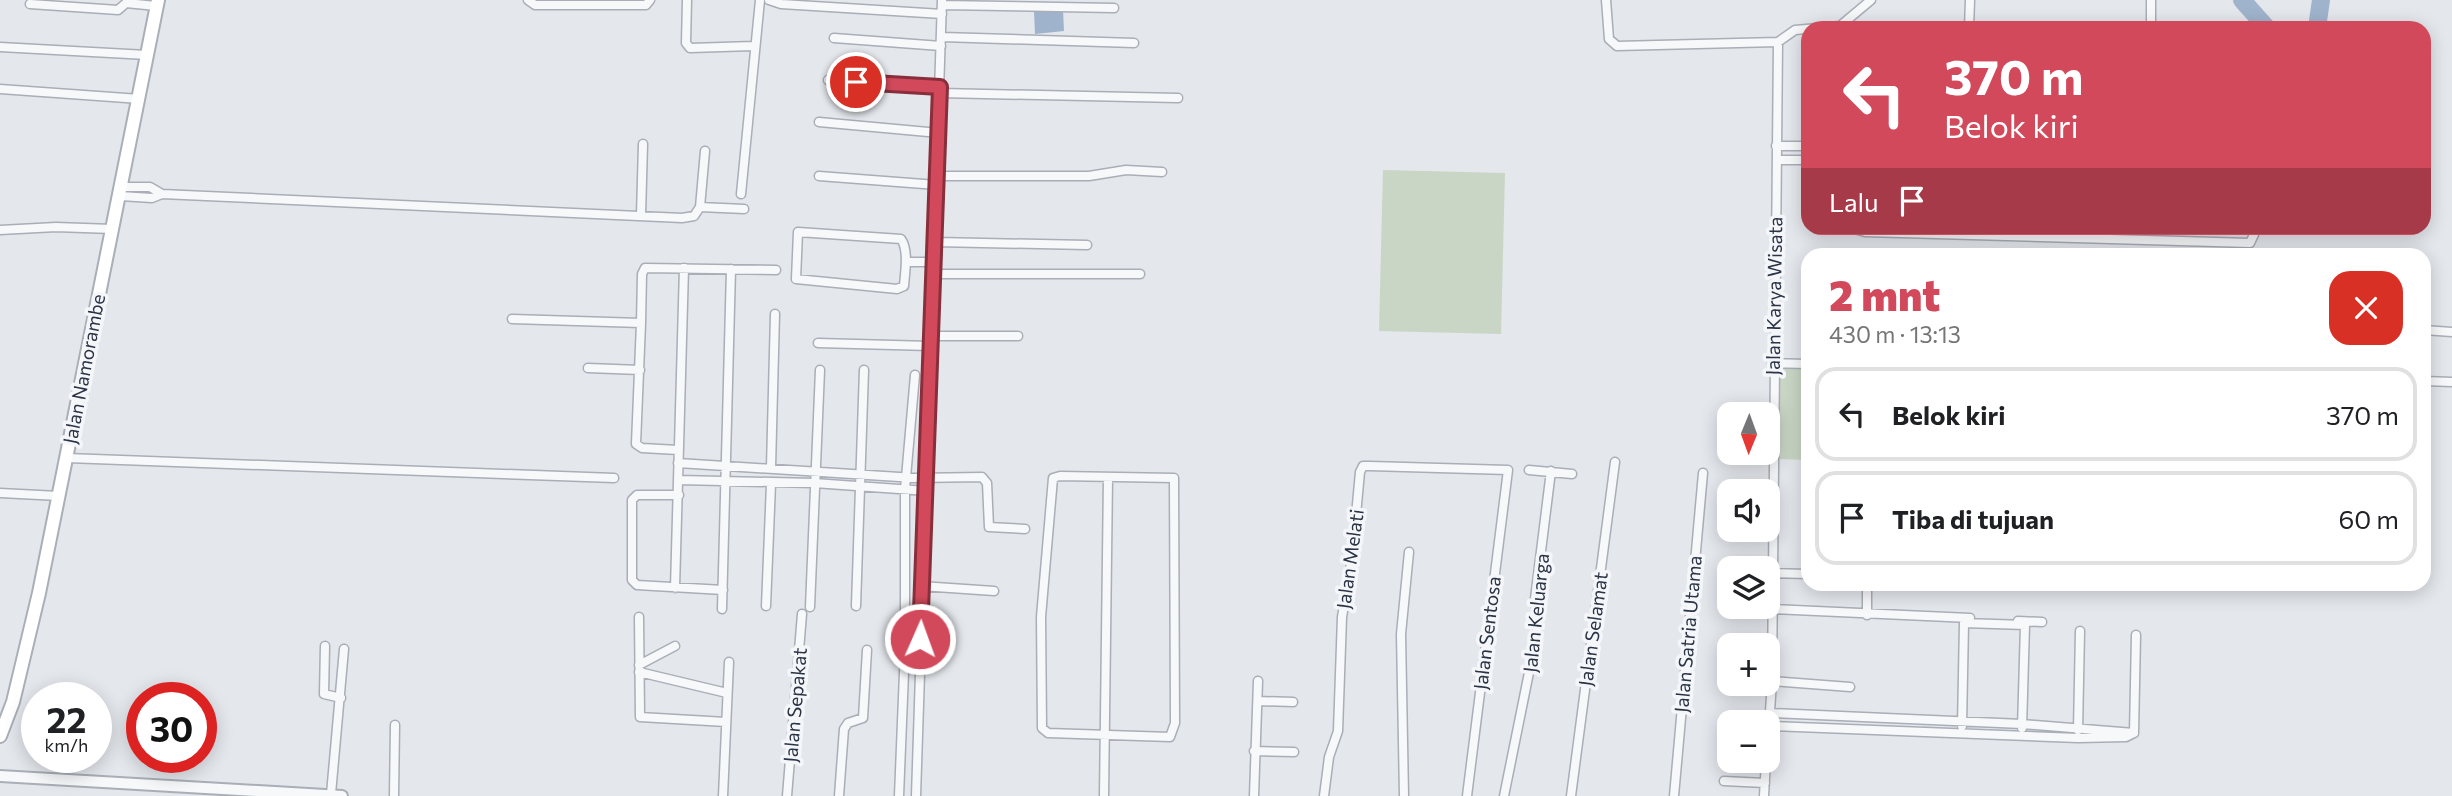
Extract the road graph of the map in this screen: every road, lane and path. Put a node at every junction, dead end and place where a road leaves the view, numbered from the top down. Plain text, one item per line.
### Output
1 (528, 0) edge
2 (650, 0) edge
3 (687, 0) edge
4 (760, 0) edge
5 (769, 0) edge
6 (1606, 0) edge
7 (1871, 0) edge
8 (1970, 0) edge
9 (2151, 0) edge
10 (157, 3) edge
11 (30, 4) dead end
12 (942, 6) edge
13 (1114, 8) dead end
14 (1846, 21) edge
15 (1969, 21) edge
16 (2151, 21) edge
17 (1801, 29) edge
18 (834, 38) dead end
19 (941, 41) junction
20 (1778, 42) junction
21 (1134, 43) dead end
22 (753, 46) junction
23 (0, 47) edge
24 (147, 55) junction
25 (828, 80) dead end
26 (0, 89) edge
27 (940, 90) junction
28 (1178, 98) dead end
29 (140, 99) junction
30 (819, 122) dead end
31 (939, 133) junction
32 (643, 144) dead end
33 (1776, 146) junction
34 (1801, 146) edge
35 (705, 151) dead end
36 (1777, 160) junction
37 (1801, 160) edge
38 (1162, 172) dead end
39 (819, 176) dead end
40 (937, 180) junction
41 (120, 192) junction
42 (741, 194) dead end
43 (701, 207) junction
44 (744, 209) dead end
45 (641, 215) junction
46 (112, 229) junction
47 (0, 230) edge
48 (2026, 235) edge
49 (2254, 235) edge
50 (2132, 237) joint
51 (936, 242) junction
52 (1087, 245) dead end
53 (905, 262) junction
54 (935, 262) junction
55 (684, 268) junction
56 (731, 270) junction
57 (776, 270) dead end
58 (935, 274) junction
59 (1140, 274) dead end
60 (775, 314) dead end
61 (512, 320) dead end
62 (641, 323) junction
63 (2431, 330) edge
64 (2452, 332) edge
65 (931, 336) junction
66 (1018, 336) dead end
67 (818, 343) dead end
68 (930, 346) junction
69 (1773, 363) junction
70 (1801, 364) edge
71 (587, 368) dead end
72 (640, 370) junction
73 (820, 370) dead end
74 (864, 370) dead end
75 (915, 375) dead end
76 (2431, 382) edge
77 (2452, 383) edge
78 (678, 450) junction
79 (67, 458) junction
80 (1615, 462) dead end
81 (678, 463) junction
82 (726, 465) junction
83 (771, 467) junction
84 (814, 470) junction
85 (1508, 470) joint
86 (1529, 470) dead end
87 (1551, 471) junction
88 (862, 472) junction
89 (1703, 473) dead end
90 (1572, 474) dead end
91 (908, 477) junction
92 (928, 477) junction
93 (1108, 477) junction
94 (614, 478) dead end
95 (679, 480) junction
96 (725, 482) junction
97 (814, 483) junction
98 (771, 484) junction
99 (861, 486) junction
100 (905, 489) junction
101 (927, 491) junction
102 (0, 493) edge
103 (679, 495) junction
104 (59, 496) junction
105 (1025, 529) dead end
106 (1409, 552) dead end
107 (1772, 556) edge
108 (1780, 573) edge
109 (1801, 575) edge
110 (921, 586) junction
111 (675, 588) junction
112 (723, 590) junction
113 (994, 591) dead end
114 (1867, 591) edge
115 (766, 606) dead end
116 (856, 606) dead end
117 (810, 607) dead end
118 (722, 609) dead end
119 (1780, 610) edge
120 (802, 614) dead end
121 (1867, 615) junction
122 (639, 617) dead end
123 (2042, 622) dead end
124 (2080, 631) dead end
125 (2136, 635) dead end
126 (325, 646) dead end
127 (675, 646) dead end
128 (344, 649) dead end
129 (867, 650) dead end
130 (729, 662) dead end
131 (639, 668) junction
132 (1258, 681) dead end
133 (1780, 682) edge
134 (1850, 687) dead end
135 (727, 694) junction
136 (341, 698) junction
137 (1258, 701) junction
138 (1293, 702) dead end
139 (1780, 713) edge
140 (726, 722) junction
141 (1962, 722) junction
142 (2022, 724) junction
143 (396, 725) dead end
144 (1780, 726) edge
145 (2078, 728) junction
146 (1962, 733) junction
147 (2134, 733) junction
148 (2021, 735) junction
149 (0, 736) edge
150 (1104, 736) junction
151 (2078, 738) junction
152 (1254, 751) junction
153 (1294, 752) dead end
154 (1765, 773) edge
155 (0, 776) edge
156 (1724, 781) dead end
157 (1765, 783) junction
158 (290, 794) edge
159 (337, 795) edge
160 (394, 796) edge
161 (723, 796) edge
162 (787, 796) edge
163 (839, 796) edge
164 (900, 796) edge
165 (916, 796) edge
166 (1104, 796) edge
167 (1254, 796) edge
168 (1324, 796) edge
169 (1404, 796) edge
170 (1467, 796) edge
171 (1504, 796) edge
172 (1571, 796) edge
173 (1674, 796) edge
174 (1764, 796) edge

1 - 2 street
3 - 22 street
4 - 22 street
5 - 12 street
6 - 20 street
7 - 14 street
8 - 15 street
9 - 16 street
10 - 11 street
10 - 24 main road, Jalan Namorambe
12 - 13 street
12 - 19 street
17 - 20 street
18 - 19 street
19 - 21 street
19 - 27 street
20 - 33 street, Jalan Karya Wisata
22 - 42 street
23 - 24 street
24 - 29 main road, Jalan Namorambe
25 - 27 street
26 - 29 street
27 - 28 street
27 - 31 street
29 - 41 main road, Jalan Namorambe
30 - 31 street
31 - 40 street
32 - 45 street
33 - 34 street
33 - 36 street, Jalan Karya Wisata
35 - 43 street
36 - 37 street
36 - 69 street, Jalan Karya Wisata
38 - 40 street
39 - 40 street
40 - 51 street
41 - 45 street
41 - 46 main road, Jalan Namorambe
43 - 44 street
43 - 45 street
46 - 47 street
46 - 79 main road, Jalan Namorambe
48 - 50 street
49 - 50 street
51 - 52 street
51 - 54 street
53 - 53 street
53 - 54 street
54 - 58 street
55 - 56 street
55 - 62 street
55 - 78 street
56 - 57 street
56 - 82 street
58 - 59 street
58 - 65 street
60 - 83 street
61 - 62 street
62 - 72 street
63 - 64 street
65 - 66 street
65 - 68 street
67 - 68 street
68 - 92 street
69 - 70 street
69 - 107 street, Jalan Karya Wisata
71 - 72 street
72 - 78 street
73 - 84 street
74 - 88 street
75 - 91 street
76 - 77 street
78 - 81 street
79 - 94 street
79 - 104 main road, Jalan Namorambe
80 - 172 street, Jalan Selamat
81 - 82 street
81 - 95 street
82 - 83 street
82 - 96 street
83 - 84 street
84 - 88 street
84 - 97 street
85 - 168 street, Jalan Melati
85 - 170 street, Jalan Sentosa
86 - 87 street
87 - 90 street
87 - 171 street, Jalan Keluarga
88 - 91 street
88 - 99 street
89 - 173 street, Jalan Satria Utama
91 - 92 street
91 - 100 street
92 - 101 street
92 - 105 street
93 - 150 street
93 - 150 street
93 - 150 street
95 - 96 street
95 - 103 street
96 - 98 street
96 - 112 street
97 - 98 street
97 - 99 street
97 - 117 street
98 - 115 street
99 - 100 street
99 - 116 street
100 - 101 street
100 - 164 street
101 - 110 street
102 - 104 street
103 - 111 street
103 - 111 street
104 - 149 main road, Jalan Namorambe
106 - 169 street
108 - 109 street
110 - 113 street
110 - 165 street
111 - 112 street
112 - 118 street
114 - 121 street
119 - 121 street
120 - 162 street, Jalan Sepakat
121 - 123 street
122 - 131 street
124 - 145 street
125 - 147 street
126 - 136 street
127 - 131 street
128 - 136 street
129 - 163 street
130 - 135 street
131 - 135 street
131 - 140 street
132 - 137 street
133 - 134 street
135 - 140 street
136 - 159 street
137 - 138 street
137 - 152 street
139 - 141 street
140 - 161 street
141 - 142 street
141 - 142 street
141 - 146 street
142 - 145 street
142 - 148 street
143 - 160 street
144 - 146 street
145 - 147 street
145 - 151 street
146 - 148 street
147 - 151 street
148 - 151 street
150 - 166 street
152 - 153 street
152 - 167 street
154 - 157 street
155 - 158 street
156 - 157 street
157 - 174 street
158 - 159 street

